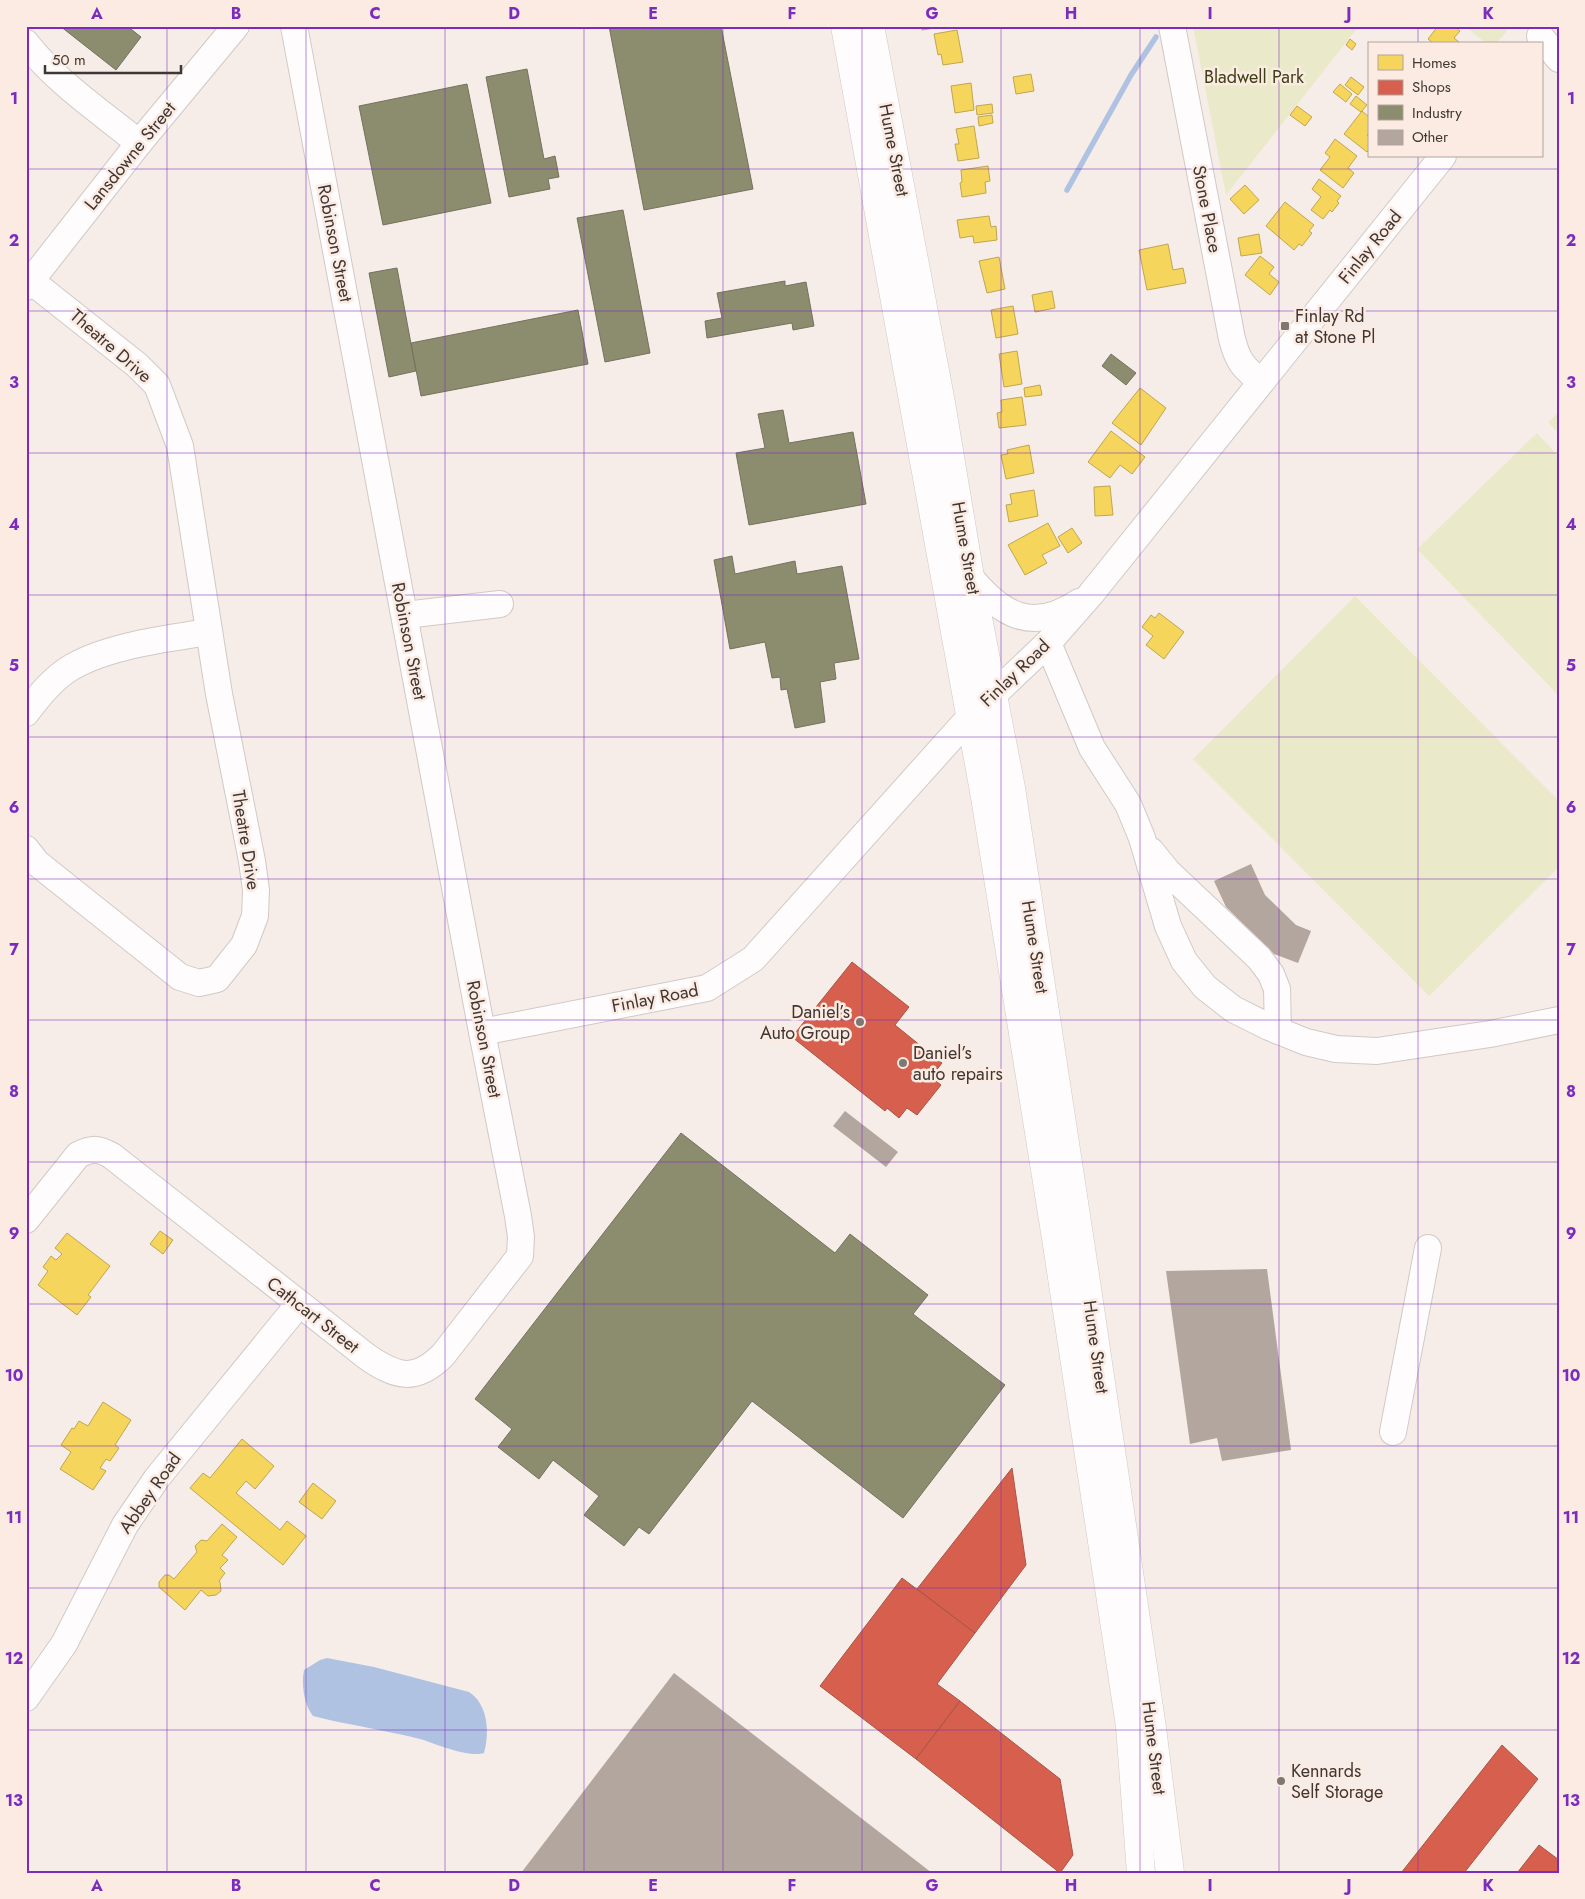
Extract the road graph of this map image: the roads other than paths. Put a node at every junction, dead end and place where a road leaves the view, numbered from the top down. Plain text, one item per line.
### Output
1 (236, 26) edge
2 (294, 26) edge
3 (845, 26) edge
4 (870, 26) edge
5 (1172, 26) edge
6 (1541, 35) edge
7 (26, 43) edge
8 (1559, 59) edge
9 (139, 144) junction
10 (1441, 158) edge
11 (29, 284) edge
12 (1261, 382) junction
13 (970, 577) junction
14 (1091, 594) junction
15 (500, 604) dead end
16 (405, 615) junction
17 (209, 632) junction
18 (1048, 644) junction
19 (994, 695) junction
20 (26, 713) edge
21 (970, 717) junction
22 (1144, 843) junction
23 (26, 849) edge
24 (1559, 1020) edge
25 (1278, 1031) junction
26 (482, 1032) junction
27 (26, 1220) edge
28 (1428, 1248) dead end
29 (520, 1256) joint
30 (299, 1304) junction
31 (1392, 1432) dead end
32 (26, 1698) edge
33 (1141, 1873) edge
34 (1170, 1873) edge

1 - 9 street, Lansdowne Street
2 - 16 street, Robinson Street
3 - 21 main road, Hume Street
4 - 13 main road, Hume Street
5 - 12 street, Stone Place
6 - 8 street
7 - 9 street
9 - 11 street, Lansdowne Street
10 - 12 street, Finlay Road
11 - 17 street, Theatre Drive
12 - 14 street, Finlay Road
13 - 14 street
13 - 19 main road, Hume Street
14 - 18 street, Finlay Road
15 - 16 street
16 - 26 street, Robinson Street
17 - 20 street
17 - 23 street, Theatre Drive
18 - 19 street, Finlay Road
18 - 22 street
19 - 21 street, Finlay Road
19 - 34 main road, Hume Street
21 - 26 street, Finlay Road
21 - 33 main road, Hume Street
22 - 25 street
22 - 25 street
24 - 25 street
26 - 29 street, Robinson Street
27 - 30 street, Cathcart Street
28 - 31 street
29 - 30 street, Cathcart Street
30 - 32 street, Abbey Road

